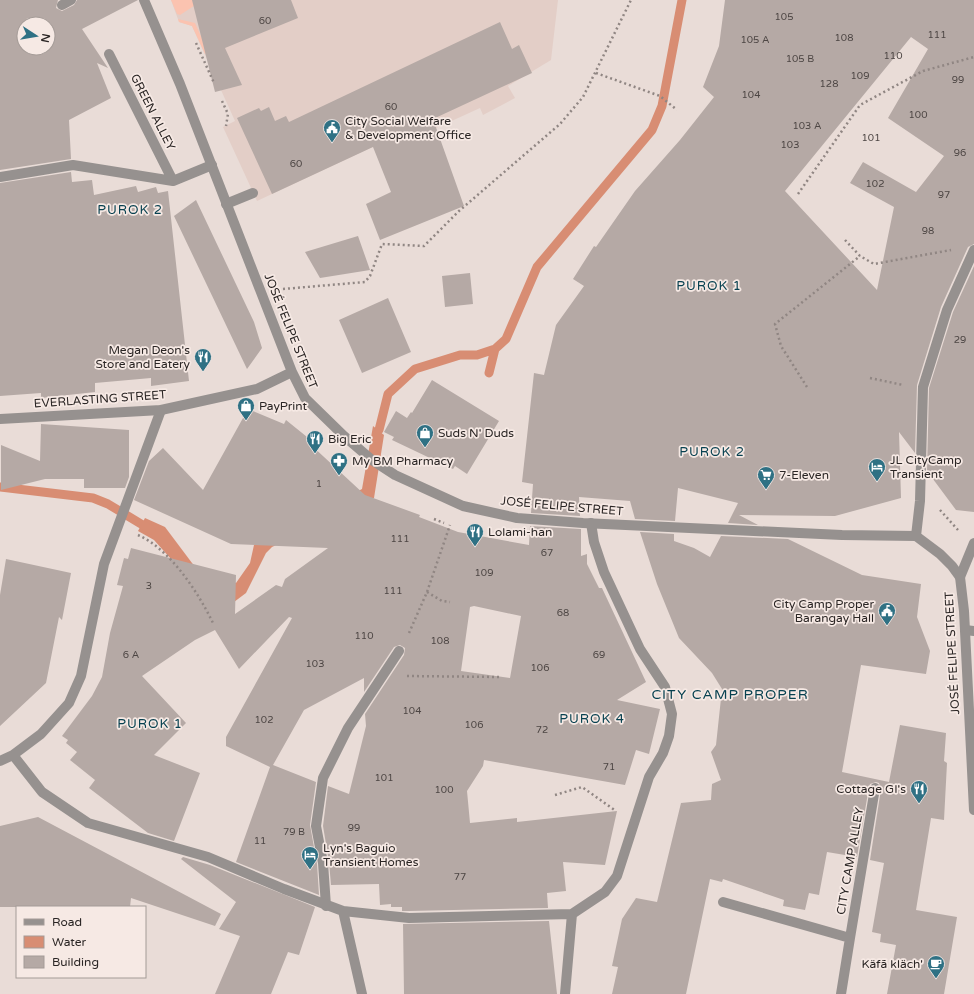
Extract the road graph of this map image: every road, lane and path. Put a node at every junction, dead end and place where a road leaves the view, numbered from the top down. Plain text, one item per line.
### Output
1 (71, 0) edge
2 (144, 0) edge
3 (631, 0) edge
4 (62, 6) dead end
5 (196, 43) dead end
6 (109, 54) dead end
7 (974, 57) edge
8 (596, 73) junction
9 (214, 83) dead end
10 (222, 101) dead end
11 (677, 110) dead end
12 (226, 126) dead end
13 (212, 165) junction
14 (0, 177) edge
15 (173, 181) junction
16 (253, 193) dead end
17 (798, 194) dead end
18 (226, 204) junction
19 (846, 240) dead end
20 (956, 249) dead end
21 (974, 250) edge
22 (860, 256) junction
23 (280, 289) dead end
24 (292, 372) junction
25 (870, 378) dead end
26 (904, 385) dead end
27 (807, 387) dead end
28 (161, 410) junction
29 (0, 419) edge
30 (938, 508) dead end
31 (591, 523) junction
32 (450, 525) dead end
33 (132, 532) dead end
34 (916, 536) junction
35 (974, 545) edge
36 (960, 577) junction
37 (427, 592) junction
38 (450, 602) dead end
39 (213, 623) dead end
40 (969, 631) edge
41 (399, 652) joint
42 (401, 676) dead end
43 (500, 677) dead end
44 (13, 755) junction
45 (0, 760) edge
46 (876, 788) dead end
47 (555, 795) dead end
48 (974, 810) edge
49 (617, 812) dead end
50 (723, 902) dead end
51 (326, 906) junction
52 (343, 911) junction
53 (572, 914) junction
54 (850, 938) junction
55 (362, 994) edge
56 (565, 994) edge
57 (841, 994) edge

1 - 4 street
2 - 13 street, JOSÉ FELIPE STREET
3 - 8 path
5 - 9 path
6 - 15 street, GREEN ALLEY
7 - 17 path
8 - 11 path
8 - 23 path
10 - 12 path
13 - 15 street
13 - 18 street, JOSÉ FELIPE STREET
14 - 15 street
16 - 18 street
18 - 24 street, JOSÉ FELIPE STREET
19 - 22 path
20 - 22 path
21 - 34 street
22 - 27 path
24 - 28 street, EVERLASTING STREET
24 - 31 street, JOSÉ FELIPE STREET
25 - 26 path
28 - 29 street, EVERLASTING STREET
28 - 44 street
30 - 35 path
31 - 34 street, JOSÉ FELIPE STREET
31 - 53 street
32 - 37 path
33 - 39 path
34 - 36 street, JOSÉ FELIPE STREET
35 - 36 street
36 - 40 street, JOSÉ FELIPE STREET
37 - 38 path
37 - 41 path
40 - 48 street, JOSÉ FELIPE STREET
41 - 51 street
42 - 43 path
44 - 45 street
44 - 51 street
46 - 54 street, CITY CAMP ALLEY
47 - 49 path
50 - 54 street
51 - 52 street
52 - 53 street
52 - 55 street
53 - 56 street
54 - 57 street, CITY CAMP ALLEY

